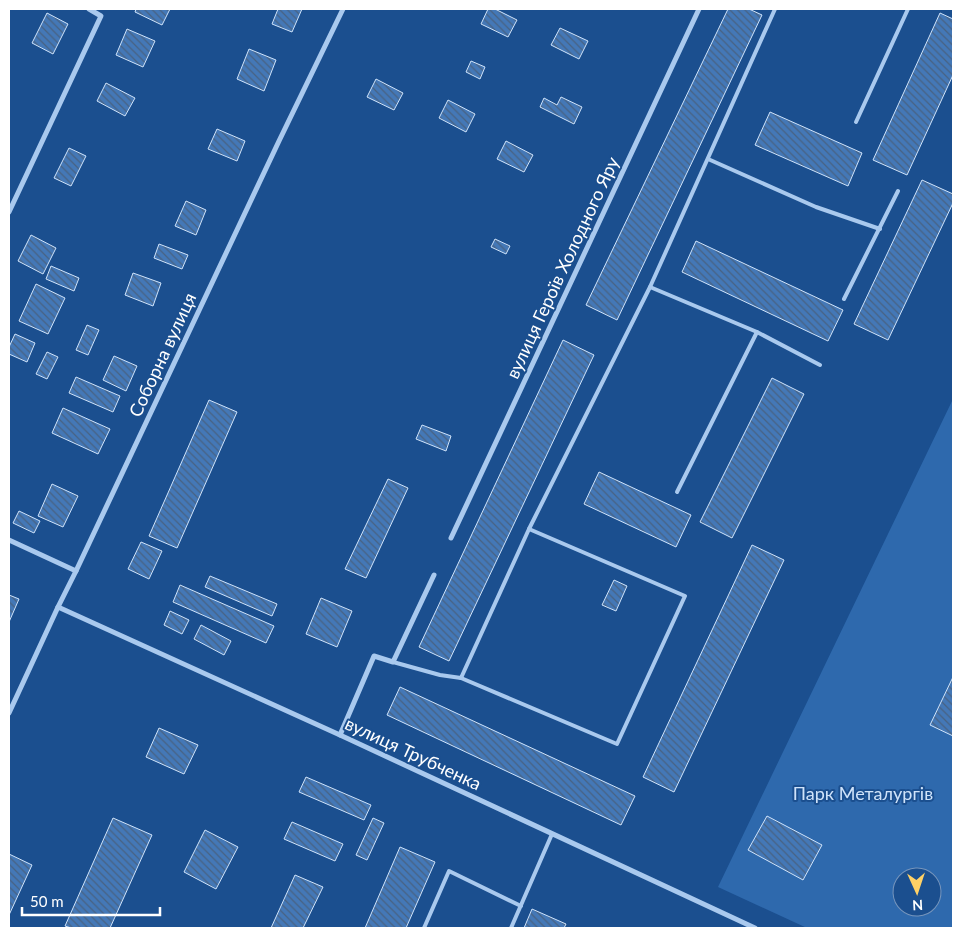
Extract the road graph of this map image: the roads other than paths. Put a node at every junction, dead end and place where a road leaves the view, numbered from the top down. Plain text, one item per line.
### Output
1 (89, 9) edge
2 (343, 9) edge
3 (699, 9) edge
4 (775, 9) edge
5 (908, 9) edge
6 (856, 122) dead end
7 (708, 160) junction
8 (898, 191) dead end
9 (9, 212) edge
10 (880, 229) junction
11 (650, 287) junction
12 (844, 299) dead end
13 (757, 332) junction
14 (820, 365) dead end
15 (677, 492) dead end
16 (529, 529) junction
17 (451, 538) dead end
18 (9, 540) edge
19 (76, 571) junction
20 (434, 575) dead end
21 (58, 607) junction
22 (393, 662) junction
23 (461, 678) junction
24 (9, 713) edge
25 (340, 735) junction
26 (552, 834) junction
27 (521, 906) junction
28 (424, 928) edge
29 (511, 928) edge
30 (755, 928) edge

1 - 9 street
2 - 19 street, Соборна вулиця
3 - 17 street, вулиця Героїв Холодного Яру
4 - 7 lane
5 - 6 lane
7 - 10 lane
7 - 11 lane
8 - 10 lane
10 - 12 lane
11 - 13 lane
11 - 16 lane
13 - 14 lane
13 - 15 lane
16 - 23 lane
16 - 23 lane
18 - 19 street
19 - 21 street, Соборна вулиця
20 - 22 street
21 - 24 street, Соборна вулиця
21 - 25 street, вулиця Трубченка
22 - 23 lane
22 - 25 street
25 - 26 street, вулиця Трубченка
26 - 27 lane
26 - 30 street, вулиця Трубченка
27 - 28 lane
27 - 29 lane

